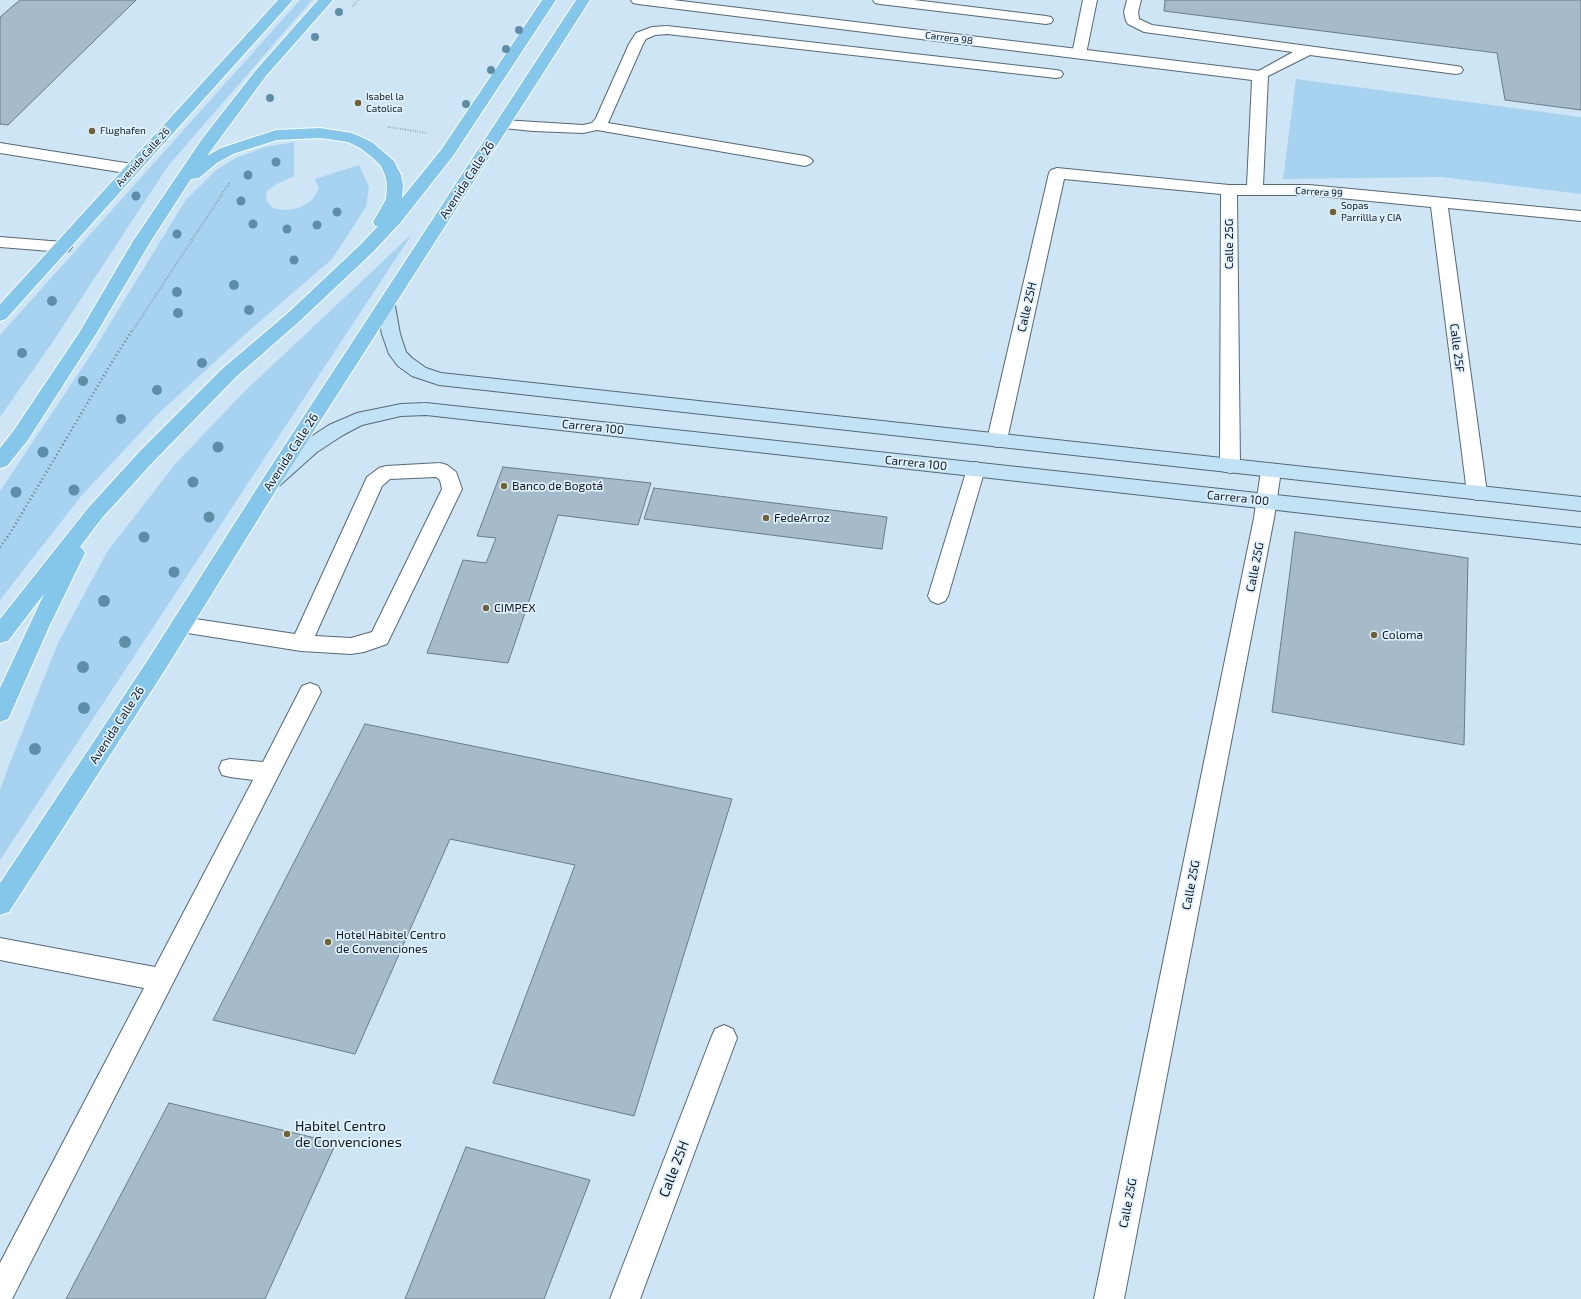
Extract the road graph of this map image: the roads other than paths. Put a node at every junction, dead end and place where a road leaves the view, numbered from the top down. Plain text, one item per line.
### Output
1 (286, 0) edge
2 (326, 0) edge
3 (549, 0) edge
4 (583, 0) edge
5 (638, 0) edge
6 (880, 0) edge
7 (1090, 0) edge
8 (1134, 0) edge
9 (679, 2) edge
10 (1046, 20) dead end
11 (1308, 50) junction
12 (1079, 54) junction
13 (1456, 70) dead end
14 (1056, 74) dead end
15 (1260, 76) junction
16 (503, 124) junction
17 (597, 126) junction
18 (0, 148) edge
19 (804, 161) dead end
20 (132, 169) junction
21 (1057, 173) joint
22 (1229, 190) junction
23 (1255, 190) junction
24 (176, 192) junction
25 (1439, 202) junction
26 (1581, 216) edge
27 (0, 242) edge
28 (63, 247) junction
29 (367, 248) junction
30 (386, 306) junction
31 (0, 314) edge
32 (21, 435) junction
33 (997, 440) junction
34 (0, 454) edge
35 (0, 461) edge
36 (1230, 466) junction
37 (976, 469) junction
38 (1271, 471) junction
39 (271, 482) junction
40 (1477, 493) junction
41 (1268, 501) junction
42 (1581, 504) edge
43 (96, 513) junction
44 (1581, 536) edge
45 (938, 596) dead end
46 (182, 625) junction
47 (0, 635) edge
48 (301, 643) junction
49 (310, 692) dead end
50 (0, 713) edge
51 (230, 768) dead end
52 (269, 772) junction
53 (0, 904) edge
54 (0, 949) edge
55 (162, 980) junction
56 (724, 1038) dead end
57 (0, 1292) edge
58 (625, 1299) edge
59 (1109, 1299) edge

1 - 20 main road, Avenida Calle 26
2 - 24 main road
3 - 29 main road
4 - 16 main road, Avenida Calle 26
5 - 9 street, Carrera 98
6 - 10 lane
7 - 12 lane
8 - 11 lane
9 - 12 street, Carrera 98
11 - 13 lane
11 - 15 lane
12 - 15 street, Carrera 98
14 - 17 lane
15 - 23 street
16 - 17 lane
16 - 30 main road, Avenida Calle 26
17 - 19 lane
18 - 20 lane
20 - 28 main road, Avenida Calle 26
21 - 22 street, Carrera 99
21 - 33 street, Calle 25H
22 - 23 street, Carrera 99
22 - 36 street, Calle 25G
23 - 25 street, Carrera 99
24 - 29 main road
24 - 32 main road
25 - 26 street, Carrera 99
25 - 40 street, Calle 25F
27 - 28 street
28 - 31 main road, Avenida Calle 26
29 - 43 main road
30 - 33 main road
30 - 39 main road, Avenida Calle 26
32 - 34 main road
32 - 35 main road
33 - 36 main road
36 - 38 main road
37 - 39 main road, Carrera 100
37 - 41 main road, Carrera 100
37 - 45 lane
38 - 40 main road
38 - 41 street, Calle 25G
39 - 46 main road, Avenida Calle 26
40 - 42 main road
41 - 44 main road, Carrera 100
41 - 59 street, Calle 25G
43 - 47 main road
43 - 50 main road
46 - 48 lane
46 - 53 main road, Avenida Calle 26
48 - 48 lane
49 - 52 lane
51 - 52 lane
52 - 55 lane
54 - 55 lane
55 - 57 lane
56 - 58 street, Calle 25H

